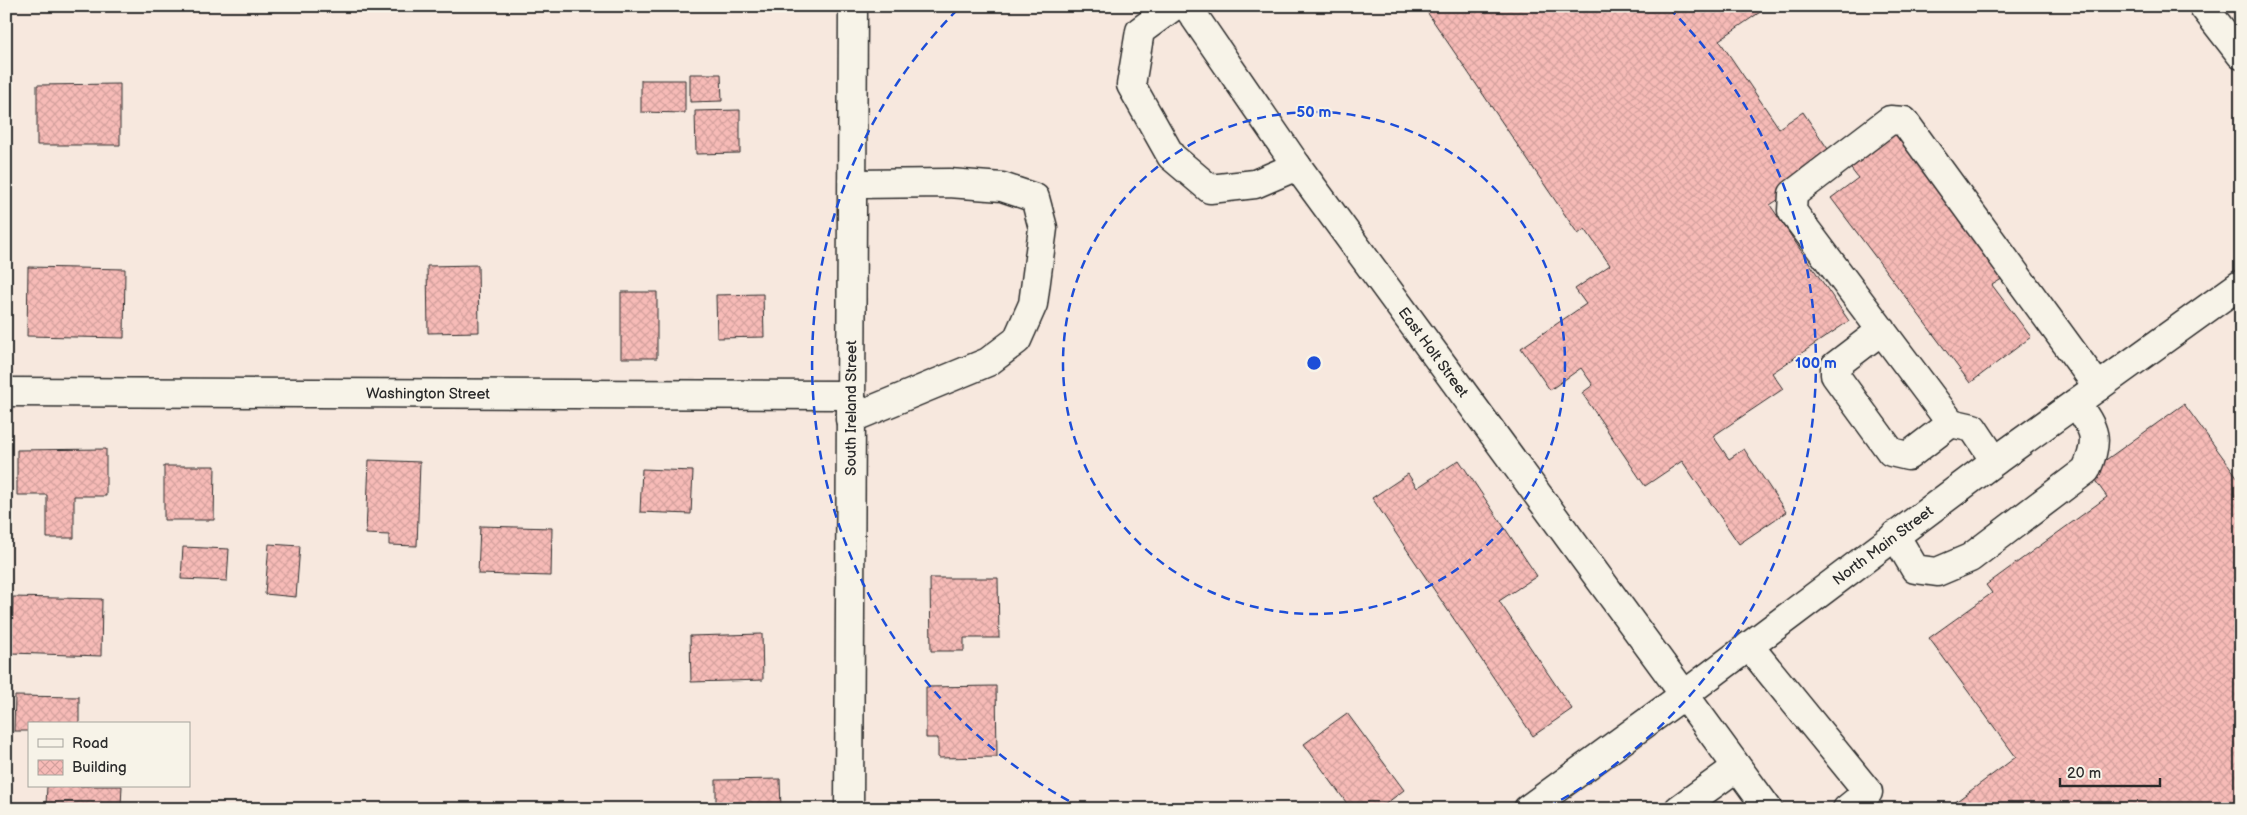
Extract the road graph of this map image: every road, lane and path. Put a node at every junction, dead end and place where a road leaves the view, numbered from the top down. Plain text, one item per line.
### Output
1 (854, 6) edge
2 (1174, 6) edge
3 (1188, 6) edge
4 (2203, 6) edge
5 (2241, 55) edge
6 (1297, 166) junction
7 (854, 184) junction
8 (2241, 284) edge
9 (1882, 330) junction
10 (2098, 387) junction
11 (6, 392) edge
12 (2076, 403) junction
13 (850, 407) junction
14 (1951, 423) junction
15 (1995, 461) junction
16 (1895, 535) junction
17 (1749, 646) junction
18 (1684, 695) junction
19 (1736, 767) junction
20 (849, 809) edge
21 (1528, 809) edge
22 (1679, 809) edge
23 (1768, 809) edge
24 (1847, 809) edge

1 - 7 street, South Ireland Street
2 - 6 street
3 - 6 street, East Holt Street
4 - 5 street
6 - 18 street, East Holt Street
7 - 13 street, South Ireland Street
7 - 13 street
8 - 10 street, North Main Street
9 - 10 street
9 - 14 street
9 - 14 street
10 - 12 street, North Main Street
11 - 13 street, Washington Street
12 - 15 street, North Main Street
12 - 16 street
13 - 20 street, South Ireland Street
14 - 15 street
15 - 16 street, North Main Street
16 - 17 street, North Main Street
17 - 18 street, North Main Street
17 - 24 street
18 - 19 street, East Holt Street
18 - 21 street, North Main Street
19 - 22 street
19 - 23 street, East Holt Street

